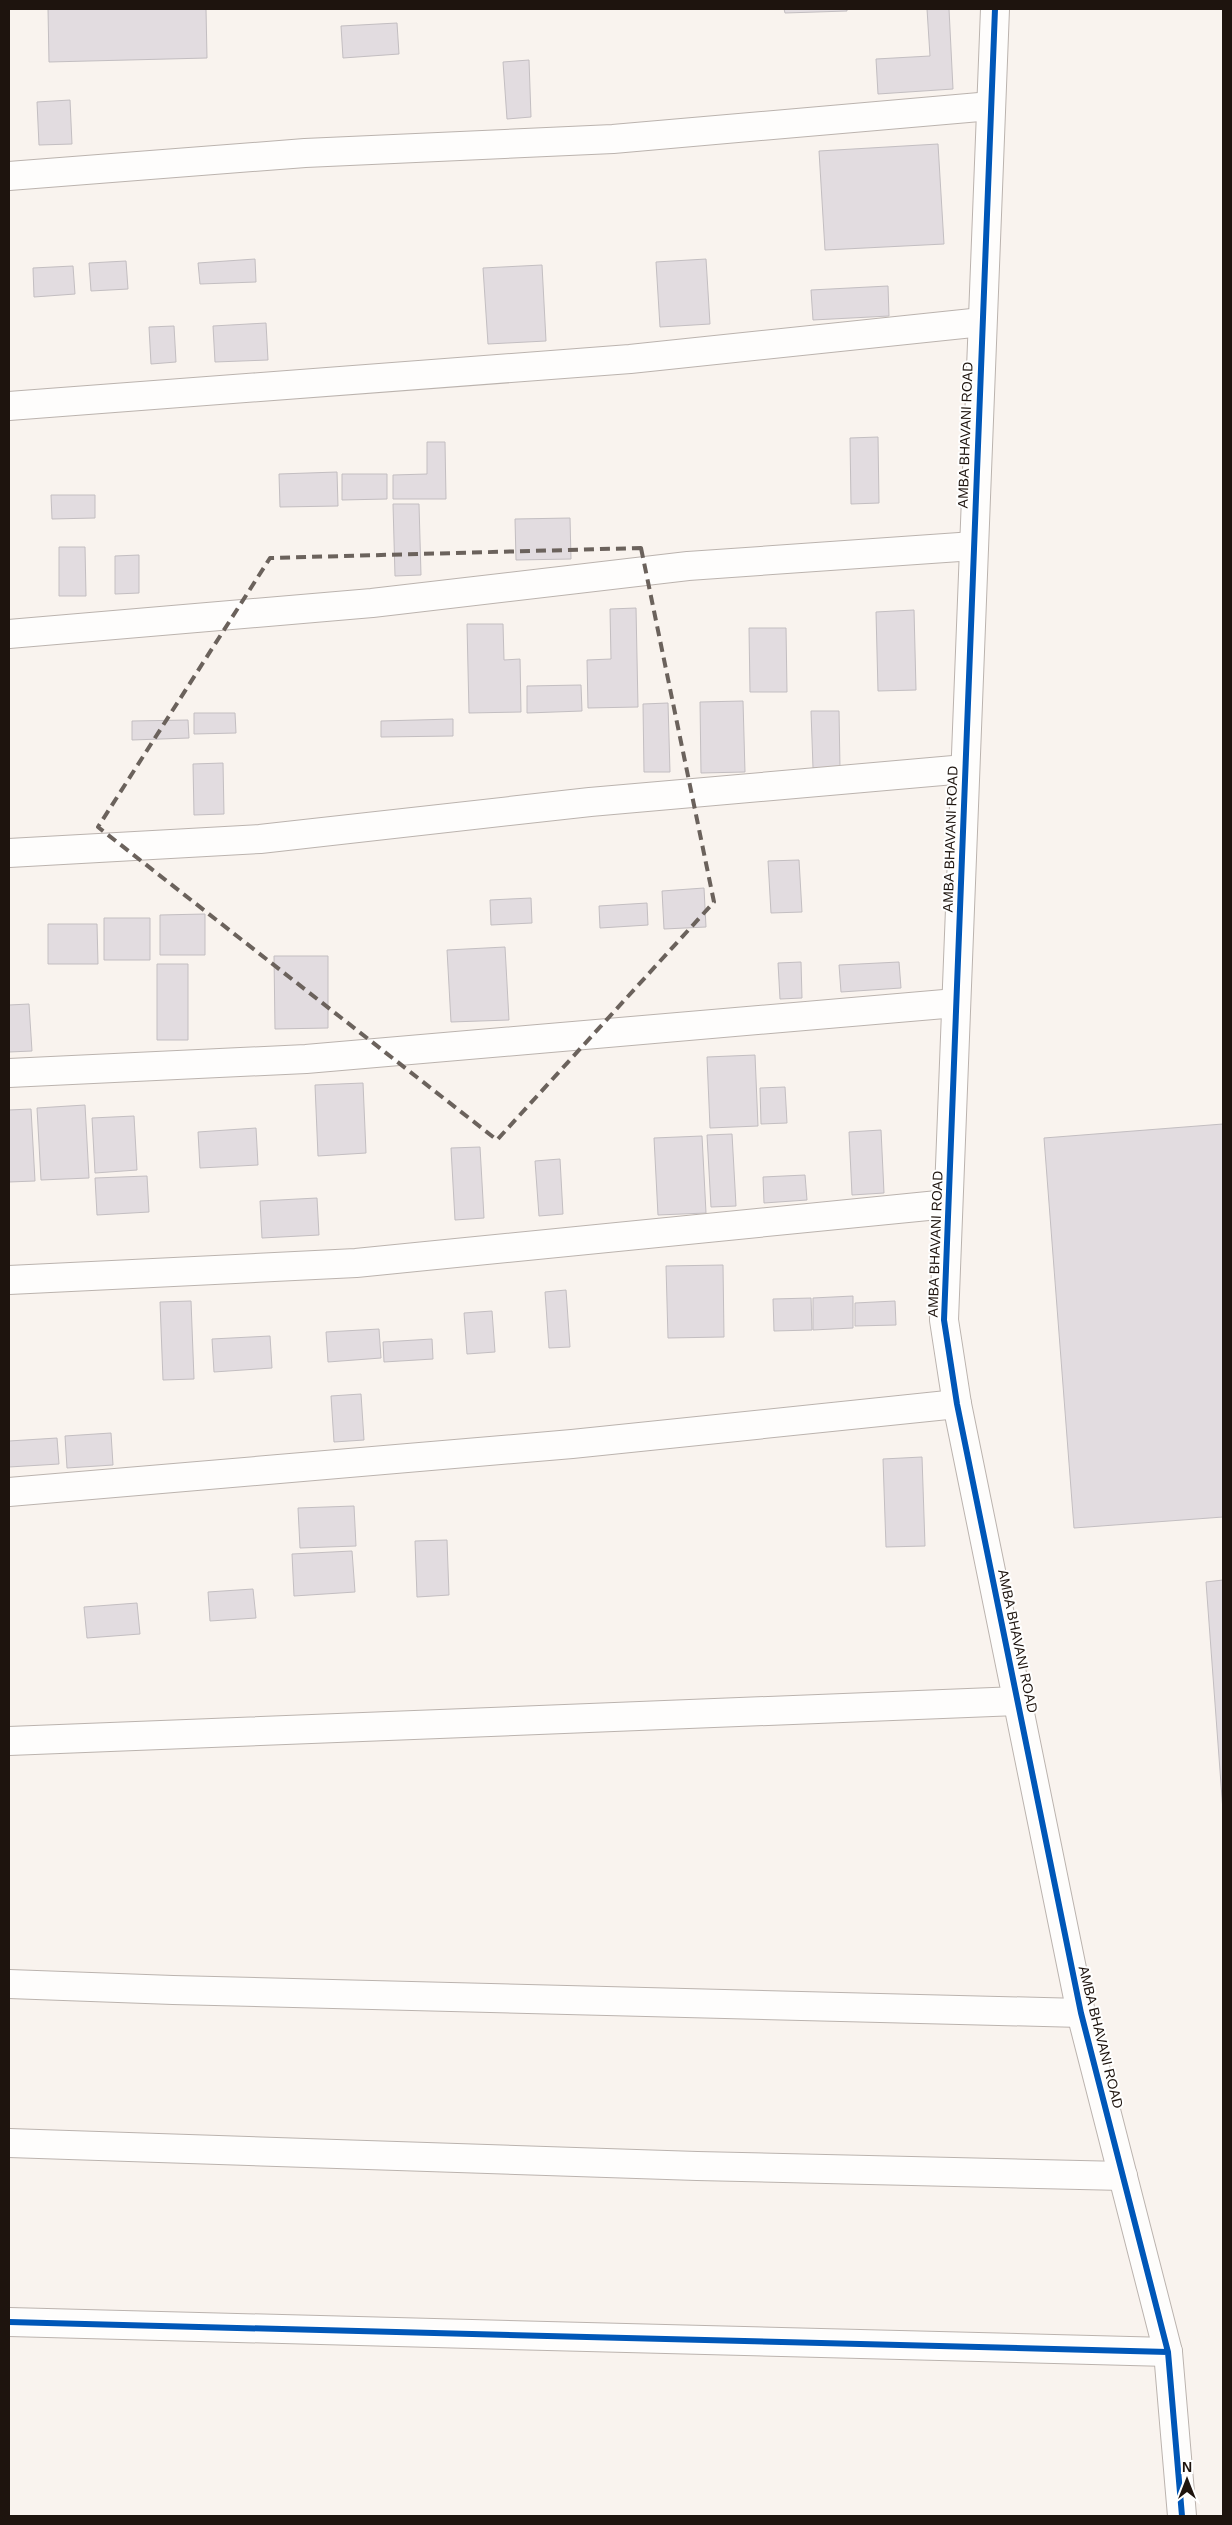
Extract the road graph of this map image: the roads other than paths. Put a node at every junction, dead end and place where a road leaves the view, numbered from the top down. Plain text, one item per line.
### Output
1 (995, 9) edge
2 (991, 106) junction
3 (9, 176) edge
4 (982, 322) junction
5 (9, 406) edge
6 (974, 546) junction
7 (9, 634) edge
8 (965, 769) junction
9 (9, 853) edge
10 (956, 1002) junction
11 (9, 1073) edge
12 (948, 1204) junction
13 (9, 1280) edge
14 (957, 1404) junction
15 (9, 1492) edge
16 (1018, 1701) junction
17 (9, 1740) edge
18 (9, 1984) edge
19 (1081, 2013) junction
20 (9, 2143) edge
21 (1123, 2176) junction
22 (9, 2322) edge
23 (1168, 2352) junction
24 (1182, 2516) edge

1 - 2 street, AMBA BHAVANI ROAD
2 - 3 street
2 - 4 street, AMBA BHAVANI ROAD
4 - 5 street
4 - 6 street, AMBA BHAVANI ROAD
6 - 7 street
6 - 8 street, AMBA BHAVANI ROAD
8 - 9 street
8 - 10 street, AMBA BHAVANI ROAD
10 - 11 street
10 - 12 street, AMBA BHAVANI ROAD
12 - 13 street
12 - 14 street, AMBA BHAVANI ROAD
14 - 15 street
14 - 16 street, AMBA BHAVANI ROAD
16 - 17 street
16 - 19 street, AMBA BHAVANI ROAD
18 - 19 street
19 - 21 street, AMBA BHAVANI ROAD
20 - 21 street
21 - 23 street, AMBA BHAVANI ROAD
22 - 23 street
23 - 24 street, AMBA BHAVANI ROAD

